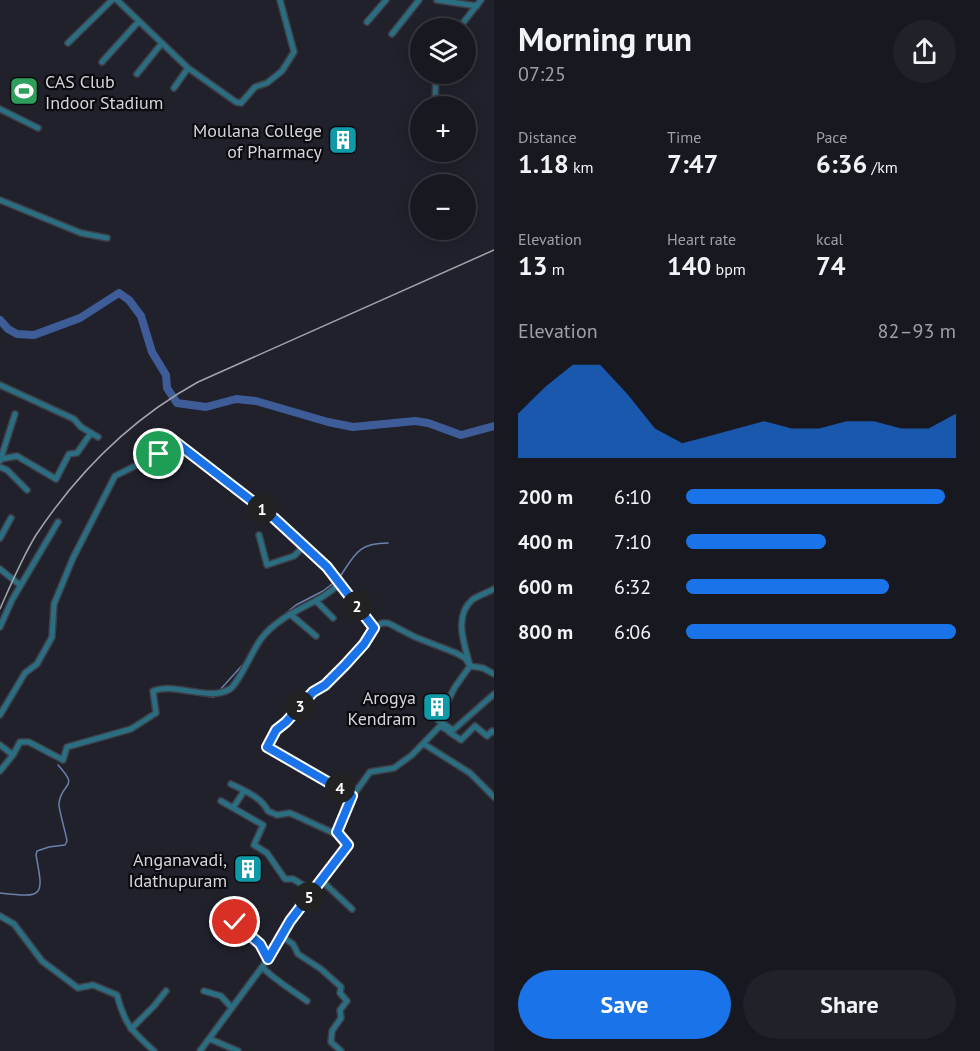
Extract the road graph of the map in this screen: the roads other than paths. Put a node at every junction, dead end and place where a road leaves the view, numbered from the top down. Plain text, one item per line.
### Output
1 (115, 0) edge
2 (280, 0) edge
3 (386, 0) edge
4 (419, 0) edge
5 (437, 0) edge
6 (481, 0) edge
7 (477, 6) junction
8 (467, 18) edge
9 (139, 21) junction
10 (367, 21) dead end
11 (392, 34) dead end
12 (68, 43) dead end
13 (162, 43) junction
14 (102, 62) dead end
15 (188, 68) junction
16 (137, 74) dead end
17 (174, 88) dead end
18 (0, 109) edge
19 (38, 129) dead end
20 (0, 200) edge
21 (107, 238) dead end
22 (0, 384) edge
23 (15, 414) dead end
24 (91, 433) junction
25 (98, 437) dead end
26 (0, 460) edge
27 (0, 467) edge
28 (27, 490) dead end
29 (11, 518) dead end
30 (58, 522) dead end
31 (259, 535) dead end
32 (1, 536) edge
33 (304, 546) junction
34 (0, 568) edge
35 (340, 584) junction
36 (20, 585) junction
37 (494, 589) edge
38 (316, 601) junction
39 (291, 614) junction
40 (333, 618) dead end
41 (0, 627) edge
42 (374, 628) junction
43 (316, 636) dead end
44 (470, 666) junction
45 (494, 674) edge
46 (494, 694) edge
47 (0, 715) edge
48 (451, 731) junction
49 (494, 732) edge
50 (424, 744) junction
51 (0, 745) edge
52 (13, 755) junction
53 (0, 771) edge
54 (231, 784) dead end
55 (244, 791) junction
56 (352, 796) junction
57 (494, 797) edge
58 (221, 801) dead end
59 (233, 808) junction
60 (340, 836) junction
61 (322, 881) junction
62 (313, 891) junction
63 (352, 909) dead end
64 (0, 916) edge
65 (235, 922) dead end
66 (281, 936) junction
67 (268, 959) junction
68 (262, 968) junction
69 (166, 991) dead end
70 (204, 991) dead end
71 (307, 1001) dead end
72 (232, 1008) junction
73 (131, 1029) junction
74 (210, 1039) junction
75 (154, 1051) edge
76 (200, 1051) edge
77 (238, 1051) edge
78 (341, 1051) edge

1 - 9 street
1 - 12 street
2 - 15 street
3 - 10 street
4 - 11 street
5 - 7 street
6 - 7 street
7 - 8 street
9 - 13 street
9 - 14 street
13 - 15 street
13 - 16 street
15 - 17 street
18 - 19 street
20 - 21 street
22 - 24 street
23 - 26 street
24 - 25 street
24 - 26 street
27 - 28 street
29 - 32 street
30 - 36 street
31 - 33 street
33 - 35 street
33 - 47 street
34 - 36 street
35 - 38 street
35 - 42 street
36 - 41 street
37 - 44 street
38 - 39 street
38 - 40 street
39 - 43 street
39 - 52 street
42 - 44 street
42 - 56 street
44 - 45 street
44 - 48 street
46 - 48 street
48 - 49 street
48 - 50 street
50 - 56 street
50 - 57 street
51 - 52 street
52 - 53 street
54 - 55 street
55 - 59 street
55 - 60 street
56 - 60 street
58 - 59 street
59 - 62 street
60 - 61 street
61 - 62 street
61 - 63 street
62 - 66 street
64 - 73 street
65 - 67 street
66 - 67 street
66 - 78 street
67 - 68 street
68 - 71 street
68 - 72 street
69 - 73 street
70 - 72 street
72 - 74 street
73 - 75 street
74 - 76 street
74 - 77 street

